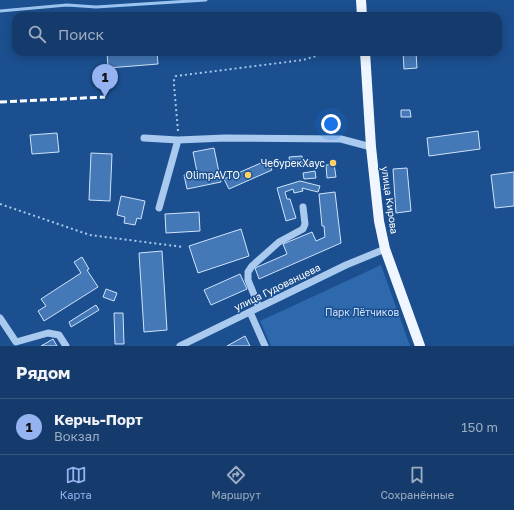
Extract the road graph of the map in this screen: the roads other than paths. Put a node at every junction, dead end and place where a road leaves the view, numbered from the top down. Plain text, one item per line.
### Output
1 (361, 0) edge
2 (362, 12) edge
3 (365, 56) edge
4 (144, 138) dead end
5 (178, 140) junction
6 (372, 147) junction
7 (303, 207) dead end
8 (159, 208) dead end
9 (385, 249) junction
10 (259, 307) junction
11 (250, 312) junction
12 (0, 318) edge
13 (66, 346) edge
14 (180, 346) edge
15 (265, 346) edge
16 (420, 346) edge

1 - 2 main road
3 - 6 main road, улица Кирова
4 - 5 street
5 - 6 street
5 - 8 street
6 - 9 main road, улица Кирова
7 - 10 street
9 - 10 street, улица Гудованцева
9 - 16 main road, улица Кирова
10 - 11 street, улица Гудованцева
11 - 14 street, улица Гудованцева
11 - 15 street
12 - 13 street

